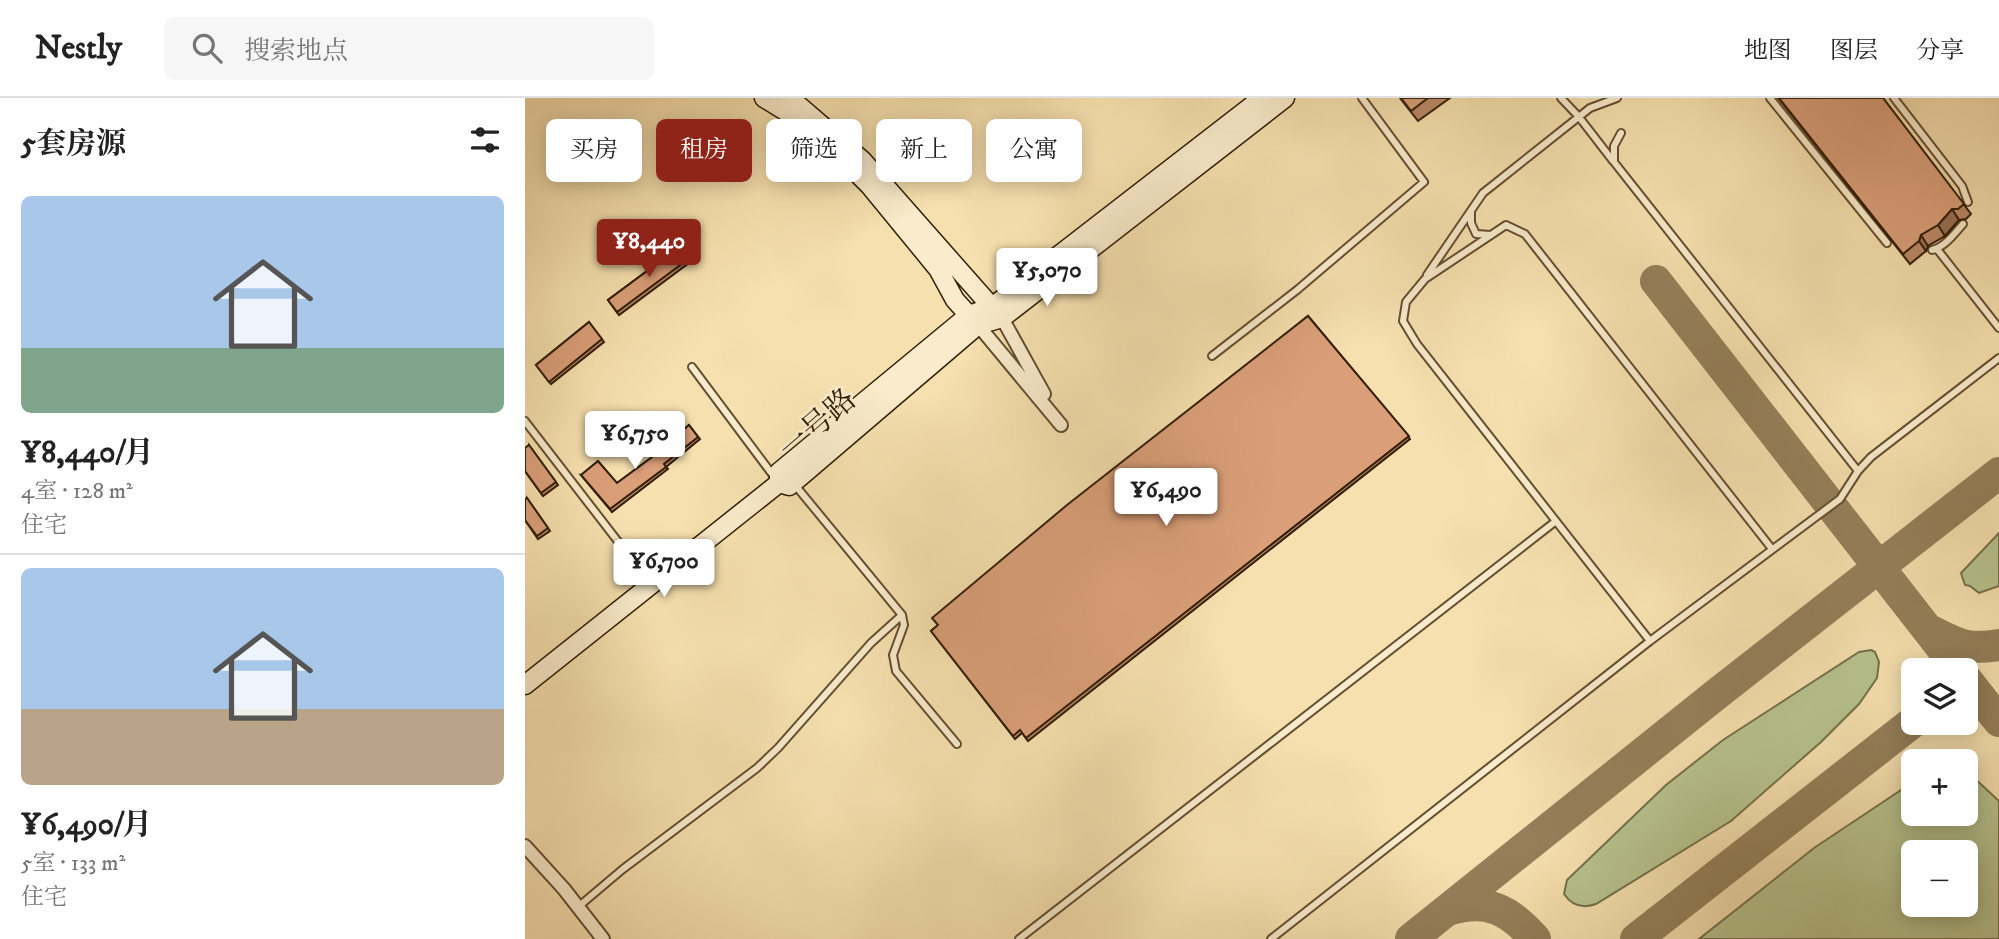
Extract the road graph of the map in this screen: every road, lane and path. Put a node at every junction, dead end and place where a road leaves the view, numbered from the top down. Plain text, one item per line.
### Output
1 (764, 98) edge
2 (790, 98) edge
3 (1262, 98) edge
4 (1285, 98) edge
5 (1362, 98) edge
6 (1561, 98) edge
7 (1616, 98) edge
8 (1770, 98) edge
9 (1894, 98) edge
10 (1580, 117) junction
11 (1621, 133) dead end
12 (1614, 162) junction
13 (1968, 202) dead end
14 (1471, 210) junction
15 (1963, 224) dead end
16 (1491, 235) junction
17 (1887, 243) edge
18 (1425, 279) junction
19 (997, 313) junction
20 (973, 320) junction
21 (1999, 328) edge
22 (1212, 356) dead end
23 (1999, 358) edge
24 (692, 367) dead end
25 (525, 421) edge
26 (1859, 471) junction
27 (786, 483) junction
28 (1556, 521) junction
29 (1772, 549) junction
30 (651, 585) junction
31 (902, 615) junction
32 (1650, 641) junction
33 (525, 685) edge
34 (957, 744) dead end
35 (525, 846) edge
36 (579, 907) junction
37 (603, 939) edge
38 (1019, 939) edge
39 (1271, 939) edge

1 - 20 main road
2 - 19 main road
3 - 19 main road, 一号路
4 - 19 main road, 一号路
5 - 22 lane
6 - 10 lane
7 - 10 lane
8 - 17 lane
9 - 13 lane
10 - 12 lane
10 - 14 lane
11 - 12 lane
12 - 26 lane
14 - 16 lane
14 - 18 lane
15 - 21 lane
16 - 18 lane
16 - 29 lane
18 - 28 lane
19 - 20 main road, 一号路
19 - 20 street
20 - 27 main road, 一号路
23 - 26 lane
24 - 27 lane
25 - 30 lane
26 - 29 lane
27 - 30 main road, 一号路
27 - 31 lane
28 - 32 lane
28 - 38 lane
29 - 32 lane
30 - 33 main road, 一号路
31 - 34 lane
31 - 36 lane
32 - 39 lane
35 - 36 street
36 - 37 street

